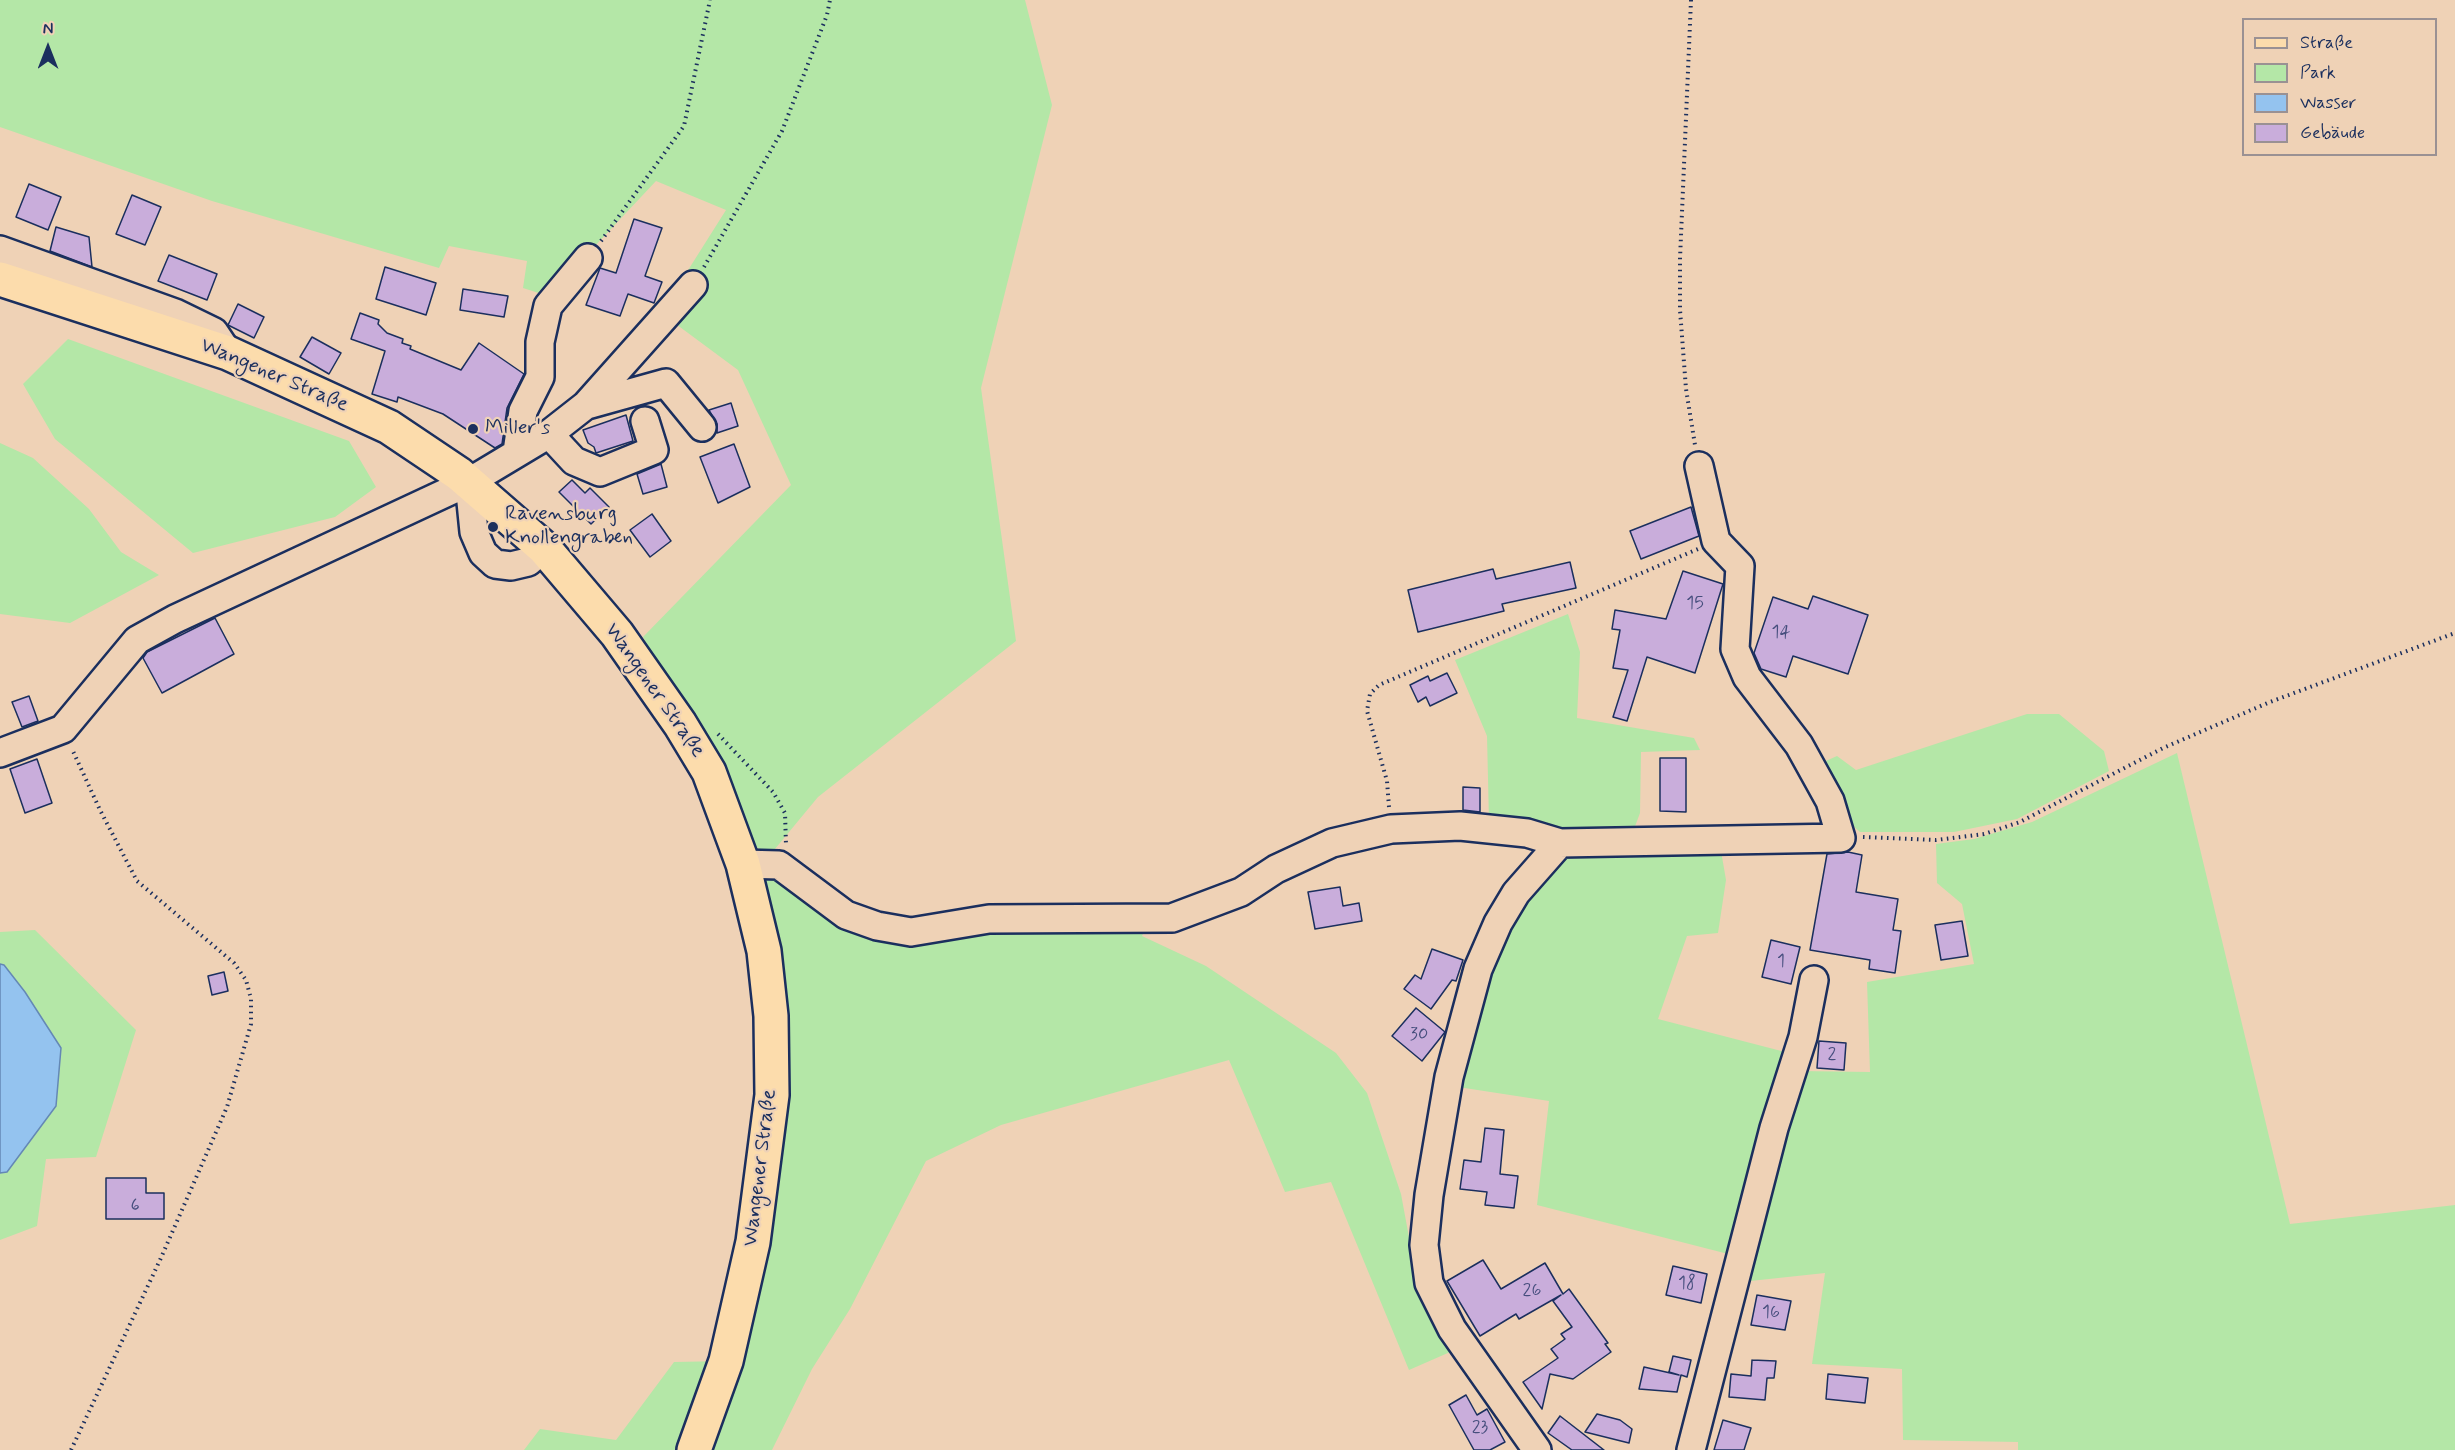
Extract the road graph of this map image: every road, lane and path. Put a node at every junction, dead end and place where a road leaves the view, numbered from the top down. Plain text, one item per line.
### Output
1 (710, 0) edge
2 (830, 0) edge
3 (1690, 0) edge
4 (0, 250) edge
5 (588, 258) joint
6 (0, 279) edge
7 (693, 285) joint
8 (228, 353) junction
9 (586, 405) junction
10 (645, 421) dead end
11 (702, 427) dead end
12 (549, 434) junction
13 (517, 452) junction
14 (1699, 466) joint
15 (469, 481) junction
16 (1716, 542) junction
17 (544, 548) junction
18 (2455, 633) edge
19 (63, 729) junction
20 (0, 753) edge
21 (1391, 829) junction
22 (1841, 838) junction
23 (1560, 843) junction
24 (743, 864) junction
25 (1814, 980) dead end
26 (71, 1450) edge
27 (694, 1450) edge
28 (1537, 1450) edge
29 (1692, 1450) edge

1 - 5 path
2 - 7 path
3 - 14 path
4 - 8 street
5 - 13 street
6 - 8 main road, Wangener Straße
7 - 9 street
8 - 15 main road, Wangener Straße
9 - 11 street
9 - 12 street
10 - 12 street
12 - 13 street
13 - 15 street
14 - 16 street
15 - 17 main road, Wangener Straße
15 - 17 street
15 - 19 street
16 - 21 path
16 - 22 street
17 - 24 main road, Wangener Straße
18 - 22 path
19 - 20 street
19 - 26 path
21 - 23 street
21 - 24 street
22 - 23 street
23 - 28 street
24 - 27 main road, Wangener Straße
25 - 29 street

